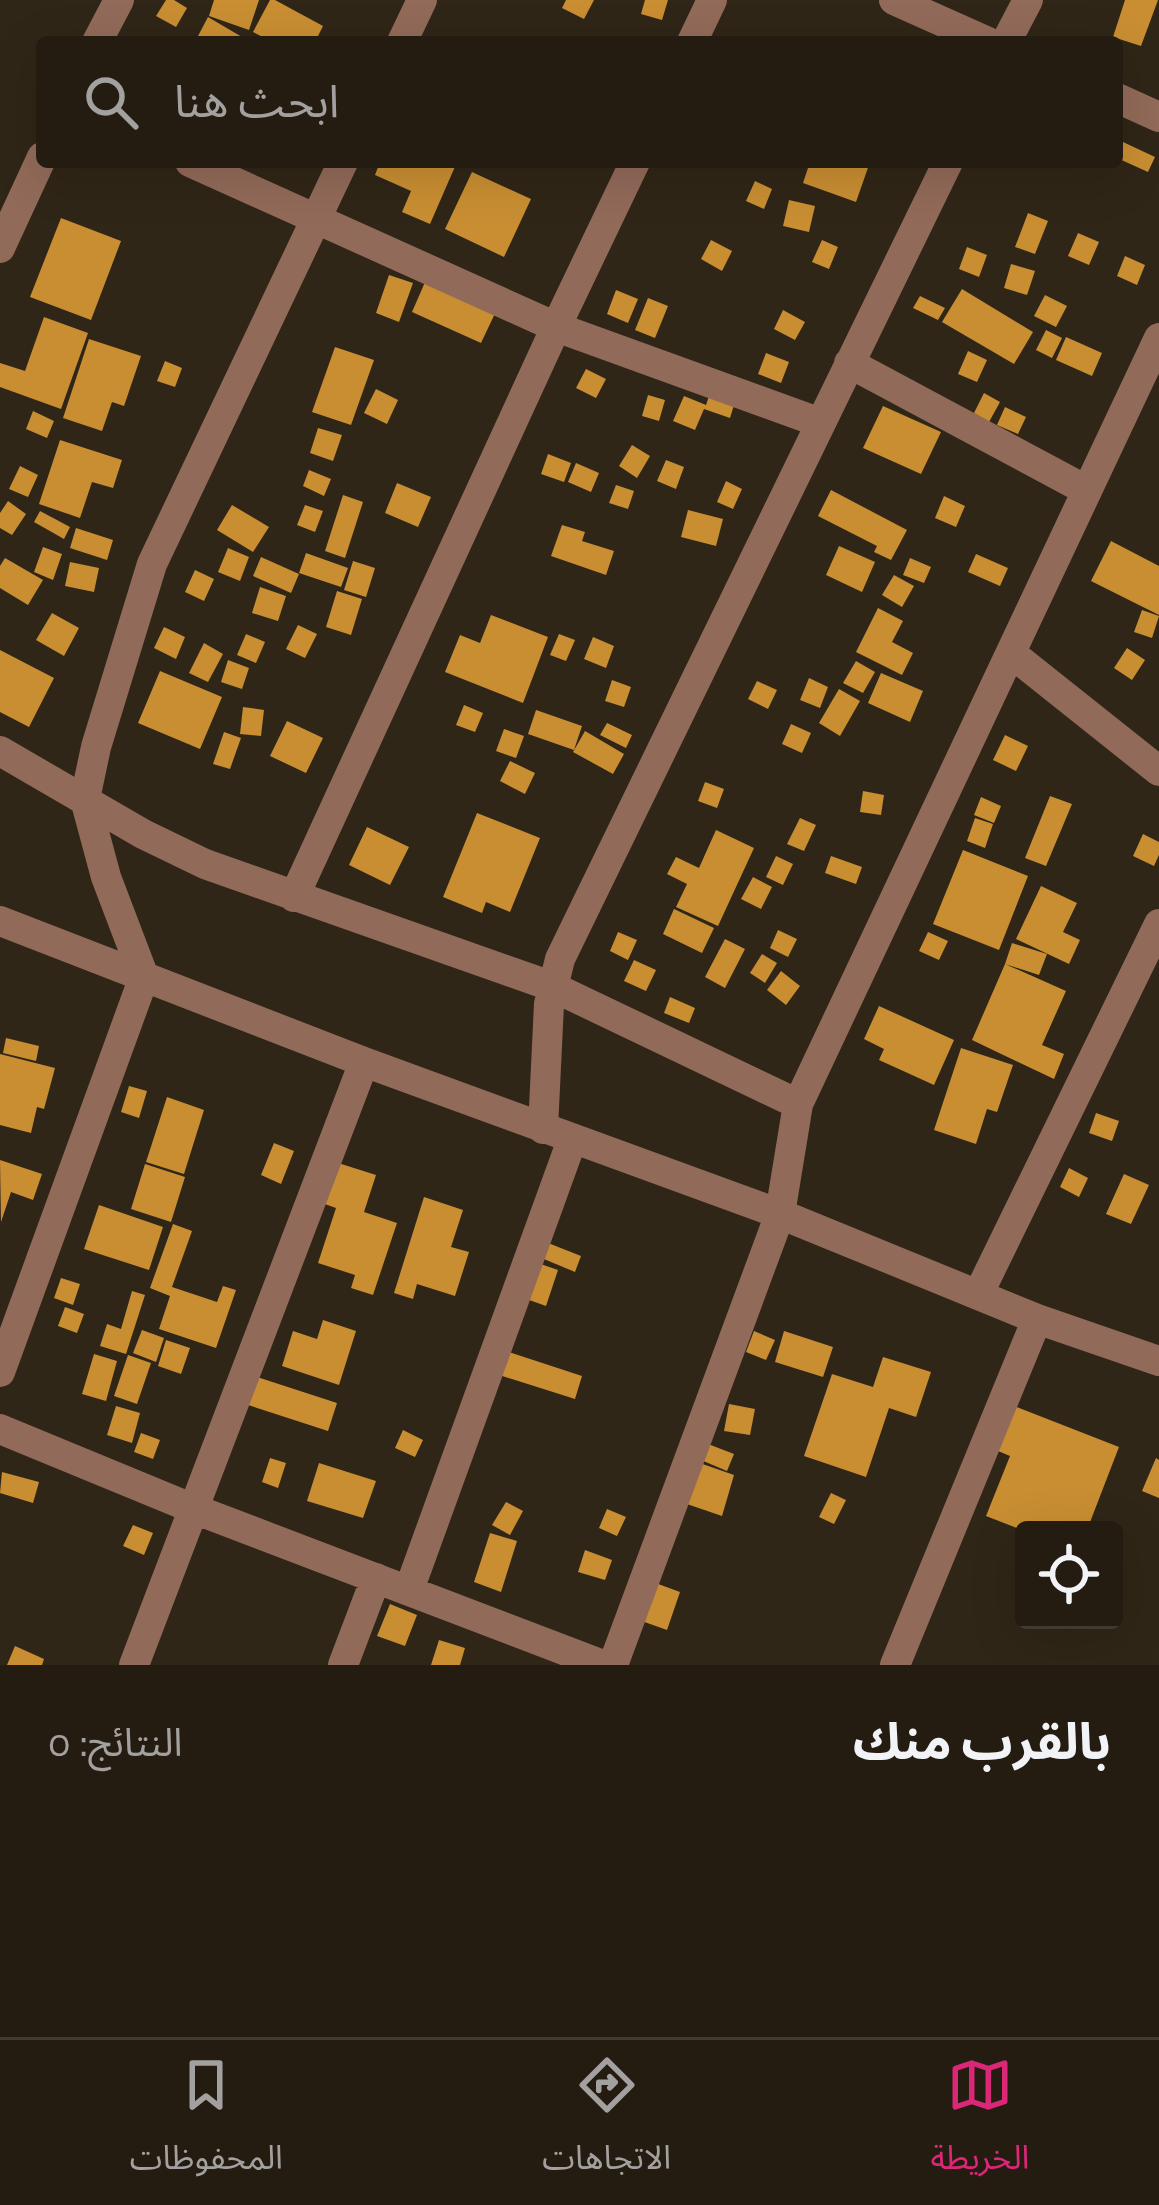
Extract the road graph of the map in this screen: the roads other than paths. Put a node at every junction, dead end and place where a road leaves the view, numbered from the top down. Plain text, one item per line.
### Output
1 (119, 0) edge
2 (422, 0) edge
3 (712, 0) edge
4 (894, 0) edge
5 (1028, 0) edge
6 (101, 36) edge
7 (405, 36) edge
8 (695, 36) edge
9 (975, 36) edge
10 (1009, 36) edge
11 (1123, 101) edge
12 (1159, 117) edge
13 (37, 168) edge
14 (203, 168) edge
15 (340, 168) edge
16 (632, 168) edge
17 (945, 168) edge
18 (314, 219) junction
19 (0, 248) edge
20 (556, 327) junction
21 (1159, 338) edge
22 (849, 363) junction
23 (820, 423) junction
24 (1086, 490) junction
25 (1012, 654) junction
26 (0, 751) edge
27 (1159, 771) edge
28 (85, 800) junction
29 (294, 897) junction
30 (0, 921) edge
31 (1159, 924) edge
32 (144, 977) junction
33 (551, 986) junction
34 (364, 1062) junction
35 (798, 1104) junction
36 (558, 1135) junction
37 (780, 1214) junction
38 (978, 1295) junction
39 (1037, 1318) junction
40 (1159, 1360) edge
41 (0, 1372) edge
42 (0, 1429) edge
43 (194, 1509) junction
44 (376, 1578) junction
45 (409, 1590) junction
46 (134, 1665) edge
47 (343, 1665) edge
48 (603, 1665) edge
49 (613, 1665) edge
50 (895, 1665) edge

1 - 6 street
2 - 7 street
3 - 8 street
4 - 9 street
5 - 10 street
11 - 12 street
13 - 19 street
14 - 18 street
15 - 18 street
16 - 20 street
17 - 22 street
18 - 20 street
18 - 28 street
20 - 23 street
20 - 29 street
21 - 24 street
22 - 23 street
22 - 24 street
23 - 33 street
24 - 25 street
25 - 27 street
25 - 35 street
26 - 28 street
28 - 29 street
28 - 32 street
29 - 33 street
30 - 32 street
31 - 38 street
32 - 34 street
32 - 41 street
33 - 35 street
33 - 36 street
34 - 36 street
34 - 43 street
35 - 37 street
36 - 37 street
36 - 45 street
37 - 38 street
37 - 49 street
38 - 39 street
39 - 40 street
39 - 50 street
42 - 43 street
43 - 44 street
43 - 46 street
44 - 45 street
44 - 47 street
45 - 48 street

